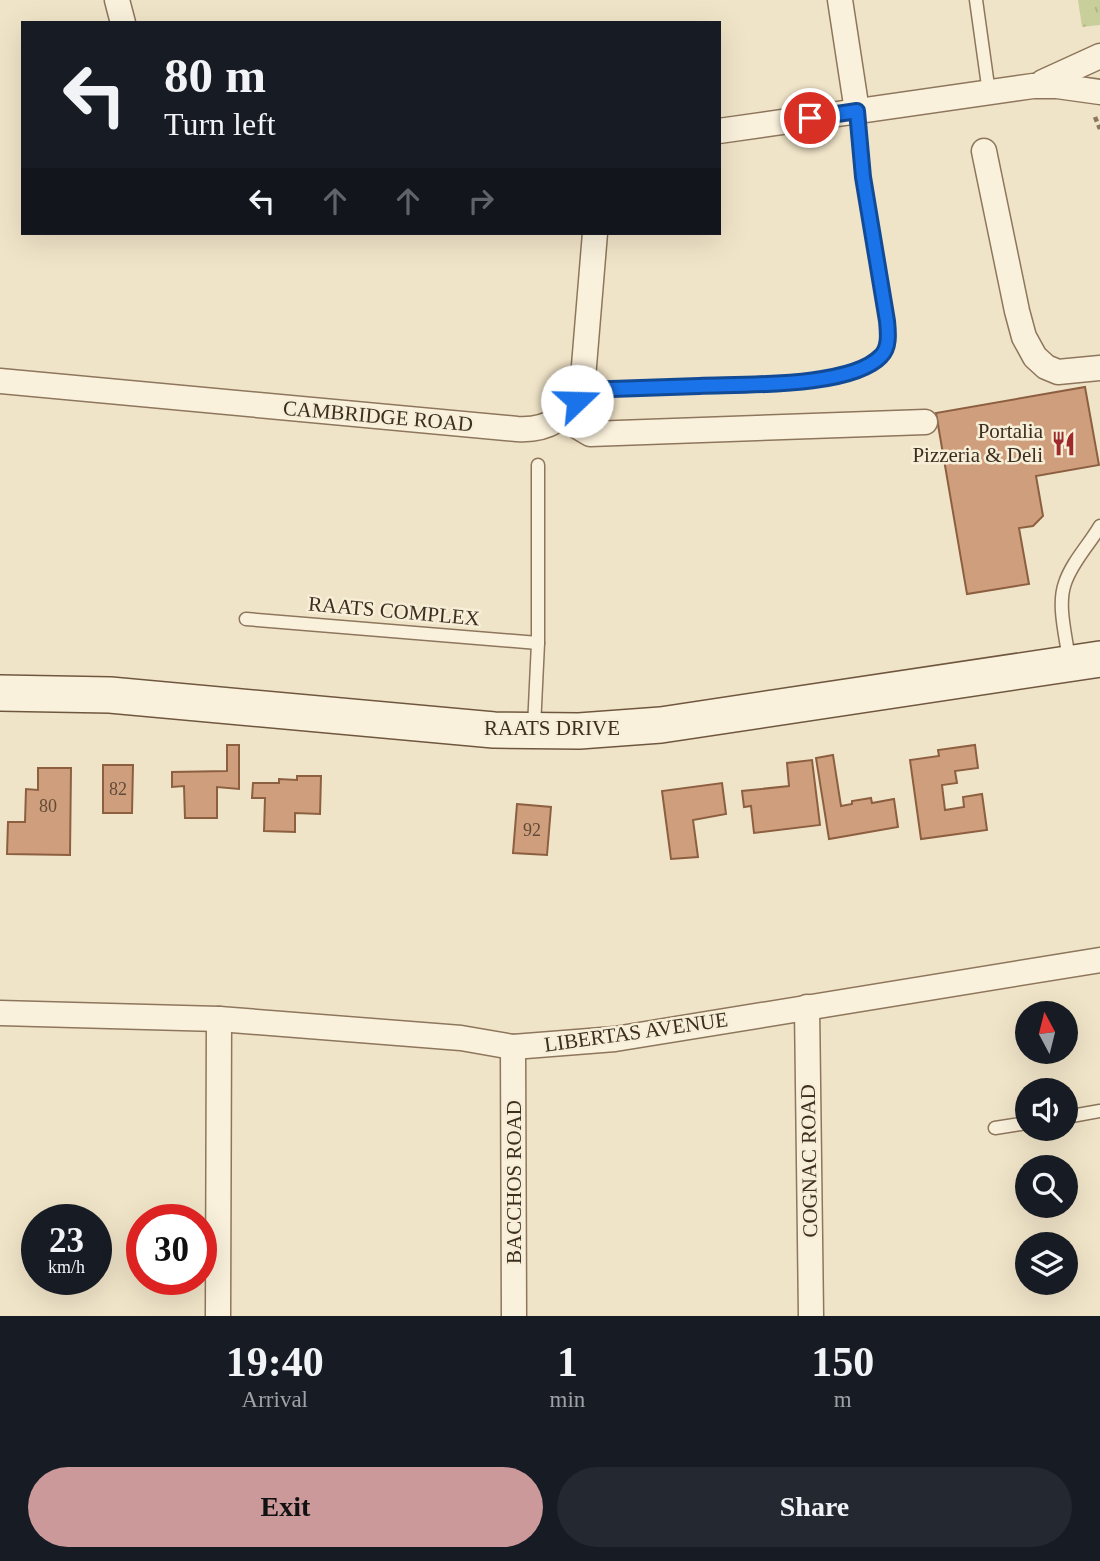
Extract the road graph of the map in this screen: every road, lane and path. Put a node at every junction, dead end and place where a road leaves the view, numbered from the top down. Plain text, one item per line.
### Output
1 (117, 0) edge
2 (840, 0) edge
3 (976, 0) edge
4 (122, 21) edge
5 (1100, 57) edge
6 (1032, 86) junction
7 (1100, 90) edge
8 (989, 93) junction
9 (857, 111) junction
10 (721, 131) edge
11 (984, 151) dead end
12 (595, 235) edge
13 (1100, 368) edge
14 (0, 382) edge
15 (582, 390) junction
16 (563, 418) junction
17 (925, 422) dead end
18 (538, 465) dead end
19 (1100, 526) edge
20 (246, 619) dead end
21 (538, 643) junction
22 (1085, 661) edge
23 (0, 693) edge
24 (533, 732) junction
25 (1100, 960) edge
26 (807, 1007) junction
27 (0, 1013) edge
28 (219, 1019) junction
29 (513, 1047) junction
30 (1100, 1111) edge
31 (1078, 1115) edge
32 (1015, 1125) edge
33 (995, 1128) dead end
34 (218, 1316) edge
35 (514, 1316) edge
36 (811, 1316) edge

1 - 4 street
2 - 9 street
3 - 8 lane
5 - 6 street
5 - 7 street
6 - 7 street
6 - 8 street
8 - 9 street
9 - 10 street
9 - 15 lane
11 - 13 street
12 - 15 street
14 - 16 street, CAMBRIDGE ROAD
15 - 16 street
16 - 17 street
18 - 21 lane
19 - 22 lane
20 - 21 lane, RAATS COMPLEX
21 - 24 lane
22 - 24 street, RAATS DRIVE
23 - 24 street, RAATS DRIVE
25 - 26 street, LIBERTAS AVENUE
26 - 29 street, LIBERTAS AVENUE
26 - 36 street, COGNAC ROAD
27 - 28 street, LIBERTAS AVENUE
28 - 29 street, LIBERTAS AVENUE
28 - 34 street
29 - 35 street, BACCHOS ROAD
30 - 31 lane
32 - 33 lane

